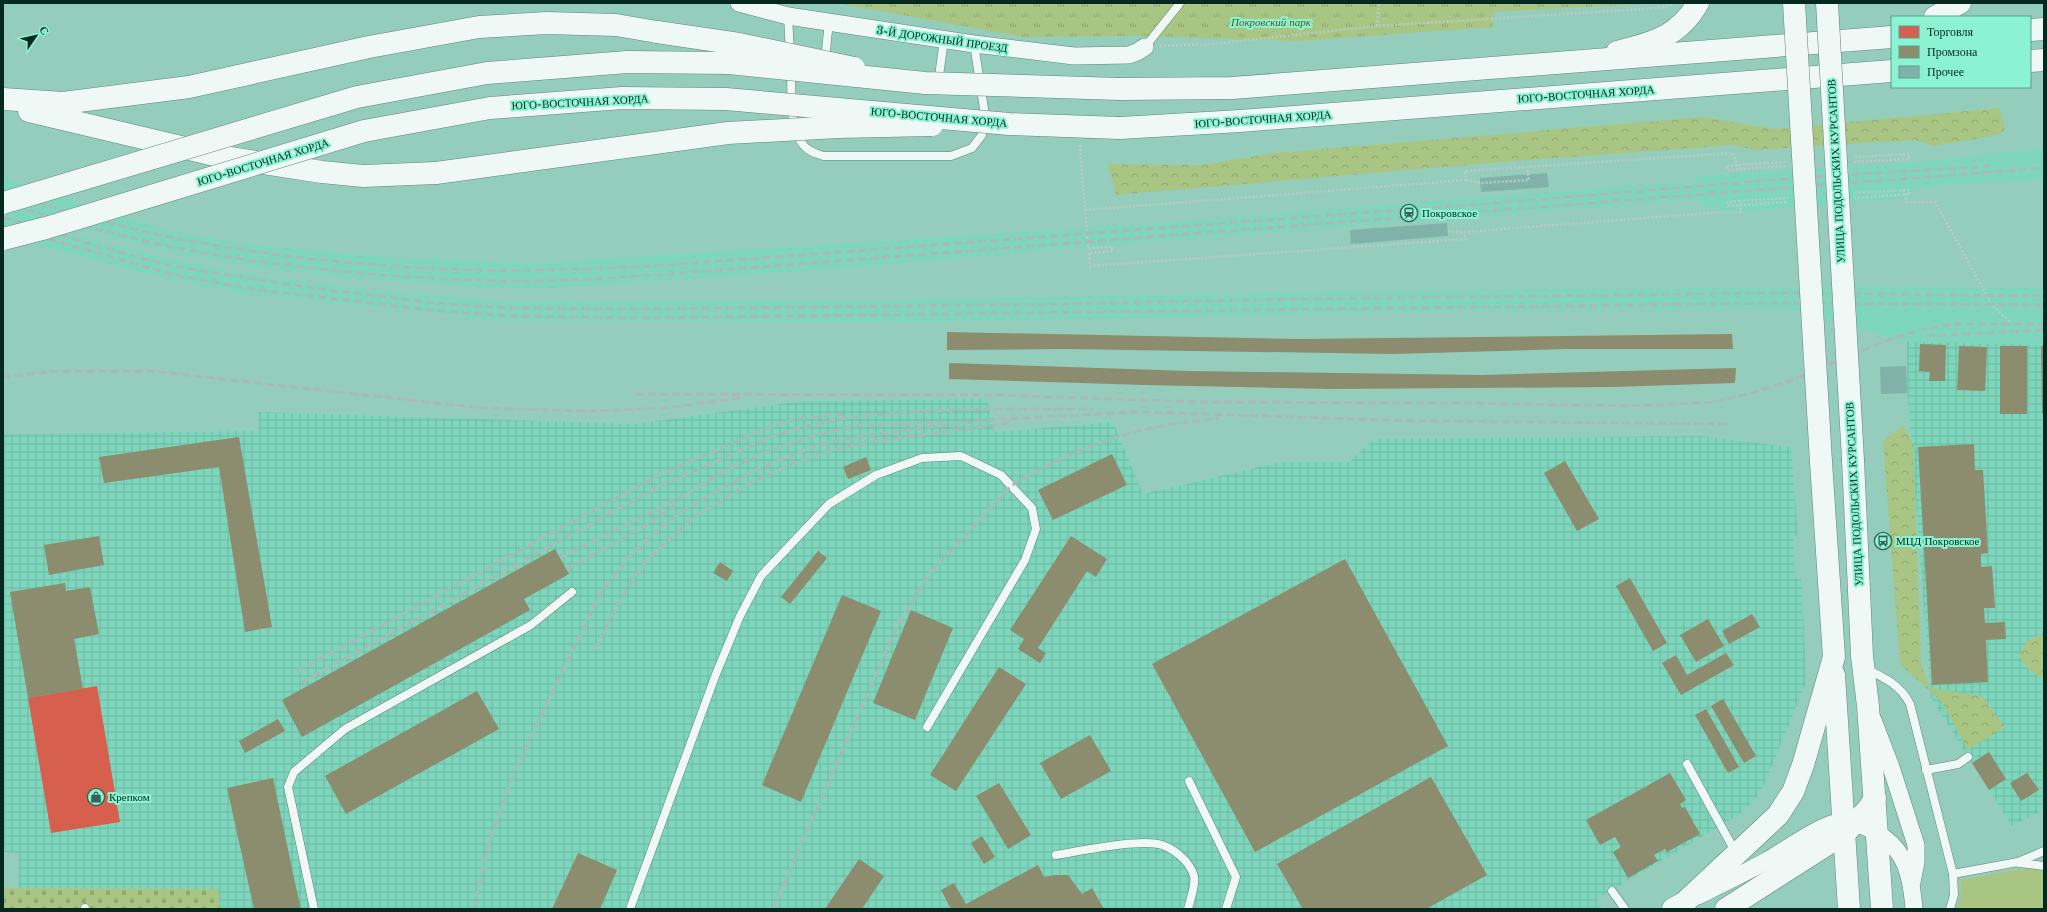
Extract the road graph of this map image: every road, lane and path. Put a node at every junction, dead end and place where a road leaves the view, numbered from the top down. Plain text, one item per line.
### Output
1 (739, 3) edge
2 (1180, 3) edge
3 (1379, 3) edge
4 (1676, 3) edge
5 (1698, 3) edge
6 (1794, 3) edge
7 (1827, 3) edge
8 (1960, 3) edge
9 (788, 16) junction
10 (1937, 16) edge
11 (829, 21) junction
12 (1377, 26) junction
13 (1891, 29) edge
14 (2044, 29) edge
15 (2031, 30) edge
16 (1891, 37) edge
17 (1856, 39) junction
18 (944, 40) junction
19 (974, 44) junction
20 (1145, 47) junction
21 (2044, 60) edge
22 (2031, 61) edge
23 (1578, 62) junction
24 (1891, 71) edge
25 (925, 82) junction
26 (3, 99) edge
27 (3, 105) edge
28 (1010, 124) junction
29 (1850, 157) dead end
30 (1901, 160) dead end
31 (1785, 162) dead end
32 (1527, 166) junction
33 (1466, 180) junction
34 (1903, 190) junction
35 (1848, 194) dead end
36 (1794, 197) dead end
37 (1853, 198) dead end
38 (1740, 201) junction
39 (1787, 202) dead end
40 (3, 203) edge
41 (1448, 231) dead end
42 (1464, 232) junction
43 (3, 239) edge
44 (2011, 322) dead end
45 (572, 592) dead end
46 (1833, 660) junction
47 (1863, 668) junction
48 (1868, 706) junction
49 (927, 727) dead end
50 (1968, 757) dead end
51 (1687, 764) dead end
52 (1926, 770) junction
53 (1189, 781) dead end
54 (1875, 798) junction
55 (1848, 826) junction
56 (1877, 833) junction
57 (2044, 850) edge
58 (1739, 852) junction
59 (1056, 855) dead end
60 (2018, 862) junction
61 (2044, 866) edge
62 (1953, 874) junction
63 (1912, 882) junction
64 (1612, 891) dead end
65 (1679, 906) edge
66 (314, 909) edge
67 (630, 909) edge
68 (1188, 909) edge
69 (1226, 909) edge
70 (1625, 909) edge
71 (1726, 909) edge
72 (1849, 909) edge
73 (1882, 909) edge
74 (1914, 909) edge
75 (1950, 909) edge

1 - 9 street, 3-Й ДОРОЖНЫЙ ПРОЕЗД
2 - 20 lane
3 - 12 path
4 - 12 path
5 - 23 main road
6 - 46 main road, bridge
7 - 47 main road, УЛИЦА ПОДОЛЬСКИХ КУРСАНТОВ, bridge
8 - 10 main road
9 - 11 street, 3-Й ДОРОЖНЫЙ ПРОЕЗД
9 - 19 lane
11 - 18 street, 3-Й ДОРОЖНЫЙ ПРОЕЗД
11 - 18 lane
12 - 20 path
13 - 17 main road
14 - 15 main road
16 - 17 main road
17 - 23 main road
18 - 19 street, 3-Й ДОРОЖНЫЙ ПРОЕЗД
19 - 20 street, 3-Й ДОРОЖНЫЙ ПРОЕЗД
21 - 22 main road
23 - 25 main road, bridge
24 - 28 main road, ЮГО-ВОСТОЧНАЯ ХОРДА, bridge
25 - 26 main road, bridge
25 - 40 main road, bridge
27 - 28 main road, bridge
28 - 43 main road, ЮГО-ВОСТОЧНАЯ ХОРДА, bridge
29 - 30 path
31 - 32 path
32 - 33 path
32 - 33 path
33 - 42 path
34 - 35 path
34 - 37 path
34 - 44 path
36 - 38 path
38 - 39 path
38 - 42 path
41 - 42 path
45 - 66 lane
46 - 55 main road
46 - 58 main road
47 - 48 main road, УЛИЦА ПОДОЛЬСКИХ КУРСАНТОВ
47 - 52 lane
48 - 54 main road, УЛИЦА ПОДОЛЬСКИХ КУРСАНТОВ
48 - 63 street
49 - 67 lane
50 - 52 lane
51 - 58 lane
52 - 62 lane
53 - 69 lane
54 - 55 main road
54 - 56 main road, УЛИЦА ПОДОЛЬСКИХ КУРСАНТОВ
55 - 56 street
55 - 65 street
55 - 71 main road
55 - 72 main road
56 - 63 street
56 - 73 main road, УЛИЦА ПОДОЛЬСКИХ КУРСАНТОВ
57 - 60 lane
58 - 65 main road
59 - 68 lane
60 - 61 lane
60 - 62 lane
62 - 75 lane
63 - 74 street
64 - 70 lane

